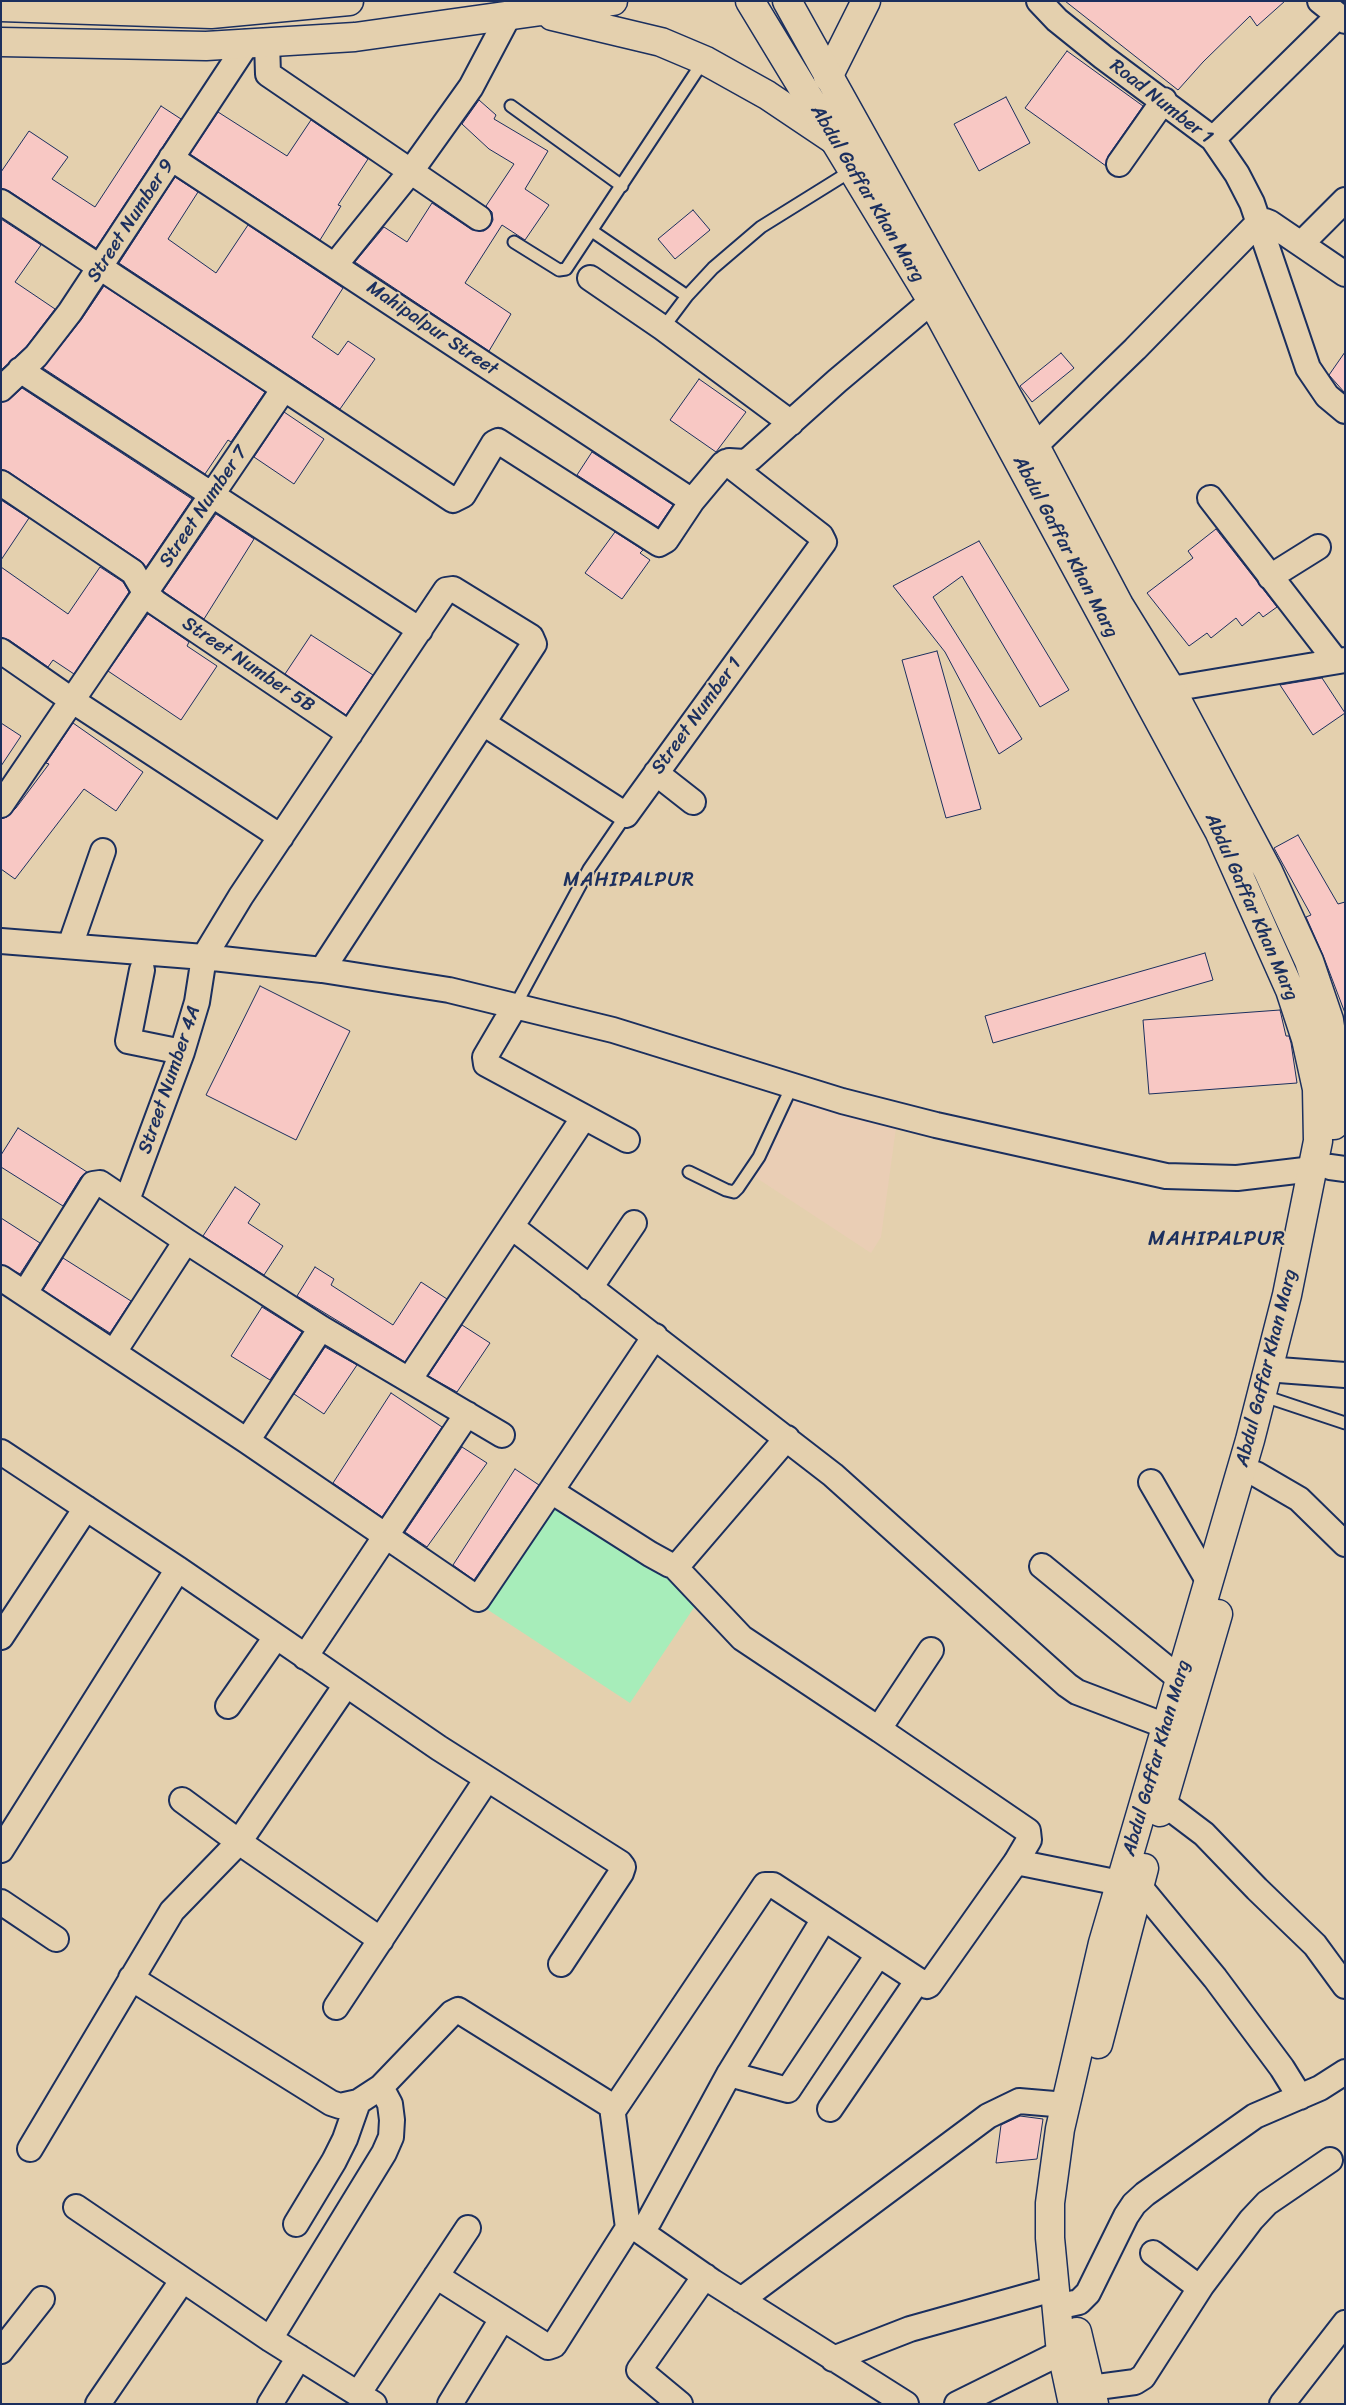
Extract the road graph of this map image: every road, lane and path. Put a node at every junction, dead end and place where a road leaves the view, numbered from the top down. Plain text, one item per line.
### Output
1 (349, 1) edge
2 (613, 1) edge
3 (750, 1) edge
4 (787, 1) edge
5 (866, 1) edge
6 (1039, 1) edge
7 (1, 7) edge
8 (1334, 13) edge
9 (512, 17) junction
10 (1, 42) edge
11 (257, 42) junction
12 (704, 60) junction
13 (828, 77) junction
14 (1164, 100) junction
15 (511, 106) dead end
16 (1213, 139) junction
17 (834, 140) junction
18 (171, 158) junction
19 (1119, 164) dead end
20 (851, 170) junction
21 (411, 171) junction
22 (622, 186) junction
23 (1345, 200) edge
24 (1, 202) edge
25 (479, 218) dead end
26 (1260, 227) junction
27 (592, 231) junction
28 (514, 242) dead end
29 (1301, 244) junction
30 (336, 265) junction
31 (99, 269) junction
32 (1345, 274) edge
33 (590, 278) dead end
34 (687, 296) junction
35 (932, 301) junction
36 (663, 328) junction
37 (20, 370) junction
38 (1, 389) edge
39 (283, 390) junction
40 (1345, 411) edge
41 (791, 422) junction
42 (1034, 446) junction
43 (726, 462) junction
44 (1, 483) edge
45 (212, 494) junction
46 (1210, 498) dead end
47 (692, 501) junction
48 (1318, 548) dead end
49 (1270, 577) junction
50 (146, 594) junction
51 (420, 630) junction
52 (1, 652) edge
53 (1340, 661) edge
54 (1171, 689) junction
55 (73, 701) junction
56 (483, 723) junction
57 (350, 734) junction
58 (656, 773) junction
59 (3, 800) edge
60 (693, 802) dead end
61 (626, 815) junction
62 (281, 837) junction
63 (103, 850) dead end
64 (1, 941) edge
65 (70, 946) junction
66 (204, 957) junction
67 (142, 970) dead end
68 (322, 970) junction
69 (514, 1006) junction
70 (182, 1052) junction
71 (792, 1086) junction
72 (584, 1117) junction
73 (627, 1140) dead end
74 (1329, 1168) edge
75 (690, 1172) dead end
76 (127, 1200) junction
77 (634, 1223) dead end
78 (512, 1228) junction
79 (186, 1241) junction
80 (1, 1278) edge
81 (590, 1288) junction
82 (25, 1293) junction
83 (321, 1328) junction
84 (655, 1336) junction
85 (114, 1352) junction
86 (1279, 1370) junction
87 (1345, 1375) edge
88 (409, 1380) junction
89 (1273, 1399) junction
90 (467, 1414) junction
91 (1345, 1423) edge
92 (502, 1435) dead end
93 (787, 1438) junction
94 (247, 1441) junction
95 (1, 1452) edge
96 (1256, 1474) junction
97 (1151, 1482) dead end
98 (551, 1491) junction
99 (86, 1508) junction
100 (387, 1536) junction
101 (1345, 1544) edge
102 (1042, 1566) dead end
103 (675, 1567) junction
104 (178, 1569) junction
105 (1209, 1582) junction
106 (1, 1637) edge
107 (276, 1637) junction
108 (931, 1650) dead end
109 (305, 1657) junction
110 (1180, 1679) junction
111 (346, 1685) junction
112 (228, 1706) dead end
113 (1166, 1726) junction
114 (880, 1730) junction
115 (487, 1779) junction
116 (182, 1800) dead end
117 (1163, 1802) junction
118 (239, 1842) junction
119 (1, 1850) edge
120 (1016, 1862) junction
121 (1130, 1885) junction
122 (1, 1902) edge
123 (824, 1919) junction
124 (56, 1939) dead end
125 (381, 1940) junction
126 (878, 1955) junction
127 (560, 1964) dead end
128 (132, 1978) junction
129 (918, 1980) junction
130 (1345, 1986) edge
131 (336, 2007) dead end
132 (1345, 2072) edge
133 (729, 2074) junction
134 (381, 2087) junction
135 (1300, 2097) junction
136 (358, 2102) junction
137 (1066, 2105) junction
138 (612, 2107) junction
139 (830, 2109) dead end
140 (30, 2149) dead end
141 (1330, 2160) dead end
142 (76, 2207) dead end
143 (296, 2224) dead end
144 (638, 2224) junction
145 (468, 2228) dead end
146 (1153, 2253) dead end
147 (436, 2276) junction
148 (705, 2276) junction
149 (182, 2281) junction
150 (1200, 2288) junction
151 (1062, 2296) junction
152 (42, 2299) dead end
153 (741, 2300) junction
154 (502, 2319) junction
155 (1345, 2323) edge
156 (270, 2339) junction
157 (1, 2351) edge
158 (1062, 2352) junction
159 (299, 2357) junction
160 (834, 2359) junction
161 (366, 2399) edge
162 (1086, 2399) edge
163 (1286, 2402) edge
164 (98, 2404) edge
165 (270, 2404) edge
166 (450, 2404) edge
167 (680, 2404) edge
168 (906, 2404) edge
169 (957, 2404) edge

1 - 7 main road
2 - 9 main road
3 - 17 main road, Abdul Gaffar Khan Marg
4 - 13 main road, Abdul Gaffar Khan Marg
5 - 13 main road
6 - 14 street, Road Number 1
8 - 16 street
9 - 11 main road
9 - 12 main road
9 - 21 street
10 - 11 main road
11 - 18 street, Street Number 9
11 - 21 street
12 - 17 main road
12 - 22 lane
13 - 42 main road, Abdul Gaffar Khan Marg
14 - 16 street, Road Number 1
14 - 19 street
15 - 22 lane
16 - 26 street, Road Number 1
17 - 20 main road, Abdul Gaffar Khan Marg
18 - 30 street, Mahipalpur Street
18 - 31 street, Street Number 9
20 - 34 lane
20 - 35 main road, Abdul Gaffar Khan Marg
21 - 25 street
21 - 30 street
22 - 27 lane
23 - 29 street
24 - 31 street
26 - 29 street
26 - 40 street, Road Number 1
26 - 42 street
27 - 28 lane
27 - 34 lane
29 - 32 street
30 - 47 street, Mahipalpur Street
31 - 37 street, Street Number 9
31 - 39 street
33 - 36 street
34 - 36 lane
35 - 41 street
35 - 74 main road, Abdul Gaffar Khan Marg
36 - 41 street
37 - 38 street, Street Number 9
37 - 45 street
39 - 45 street, Street Number 7
39 - 47 street
41 - 43 street
42 - 54 main road, Abdul Gaffar Khan Marg
43 - 47 street
43 - 58 street, Street Number 1
44 - 50 street
45 - 50 street, Street Number 7
45 - 51 street
46 - 49 street
48 - 49 street
49 - 53 street
50 - 55 street, Street Number 7
50 - 57 street, Street Number 5B
51 - 56 street
51 - 57 street
52 - 55 street
53 - 54 street
54 - 74 main road, Abdul Gaffar Khan Marg
55 - 59 street, Street Number 7
55 - 62 street
56 - 61 street
56 - 68 street
57 - 62 street
58 - 60 street
58 - 61 street, Street Number 1
61 - 69 lane, Street Number 1
62 - 66 street
63 - 65 street
64 - 65 street
65 - 66 street
66 - 68 street
66 - 70 street, Street Number 4A
67 - 70 street
68 - 69 street
69 - 71 street
69 - 72 street
70 - 76 street, Street Number 4A
71 - 74 street
71 - 75 lane
72 - 73 street
72 - 78 street
74 - 86 main road, Abdul Gaffar Khan Marg
74 - 105 main road, Abdul Gaffar Khan Marg
76 - 79 street
76 - 82 street
77 - 81 street
78 - 81 street
78 - 88 street
79 - 83 street
79 - 85 street
80 - 82 street
81 - 84 street
82 - 85 street
83 - 88 street
83 - 94 street
84 - 93 street
84 - 98 street
85 - 94 street
86 - 87 street
86 - 89 main road, Abdul Gaffar Khan Marg
88 - 90 street
89 - 91 lane
89 - 96 main road, Abdul Gaffar Khan Marg
90 - 92 street
90 - 100 street
93 - 103 street
93 - 113 street
94 - 100 street
95 - 99 street
96 - 101 street
96 - 117 main road, Abdul Gaffar Khan Marg
97 - 105 street
98 - 100 street
98 - 103 street
99 - 104 street
99 - 106 street
100 - 109 street
102 - 110 street
103 - 114 street
104 - 107 street
104 - 119 street
105 - 110 main road, Abdul Gaffar Khan Marg
107 - 109 street
107 - 112 street
108 - 114 street
109 - 111 street
110 - 113 main road, Abdul Gaffar Khan Marg
111 - 115 street
111 - 118 street
113 - 121 main road, Abdul Gaffar Khan Marg
114 - 120 street
115 - 125 street
115 - 127 street
116 - 118 street
117 - 121 main road, Abdul Gaffar Khan Marg
117 - 130 street
118 - 125 street
118 - 128 street
120 - 121 street
120 - 129 street
121 - 135 street
121 - 137 main road, Abdul Gaffar Khan Marg
121 - 151 main road, Abdul Gaffar Khan Marg
122 - 124 street
123 - 126 street
123 - 133 street
123 - 138 street
125 - 131 street
126 - 129 street
126 - 133 street
128 - 136 street
128 - 140 street
129 - 139 street
132 - 135 street
133 - 144 street
134 - 136 street
134 - 138 street
134 - 156 street
135 - 151 street
136 - 143 street
137 - 151 main road, Abdul Gaffar Khan Marg
137 - 153 street
138 - 144 street
141 - 150 street
142 - 149 street
144 - 148 street
144 - 154 street
145 - 147 street
146 - 150 street
147 - 154 street
147 - 161 street
148 - 153 street
148 - 167 street
149 - 156 street
149 - 164 street
150 - 162 street
151 - 158 main road, Abdul Gaffar Khan Marg
151 - 160 street
151 - 162 main road, Abdul Gaffar Khan Marg
152 - 157 street
153 - 160 street
154 - 166 street
155 - 163 street
156 - 159 street
158 - 162 main road, Abdul Gaffar Khan Marg
158 - 169 street
159 - 161 street
159 - 165 street
160 - 168 street

